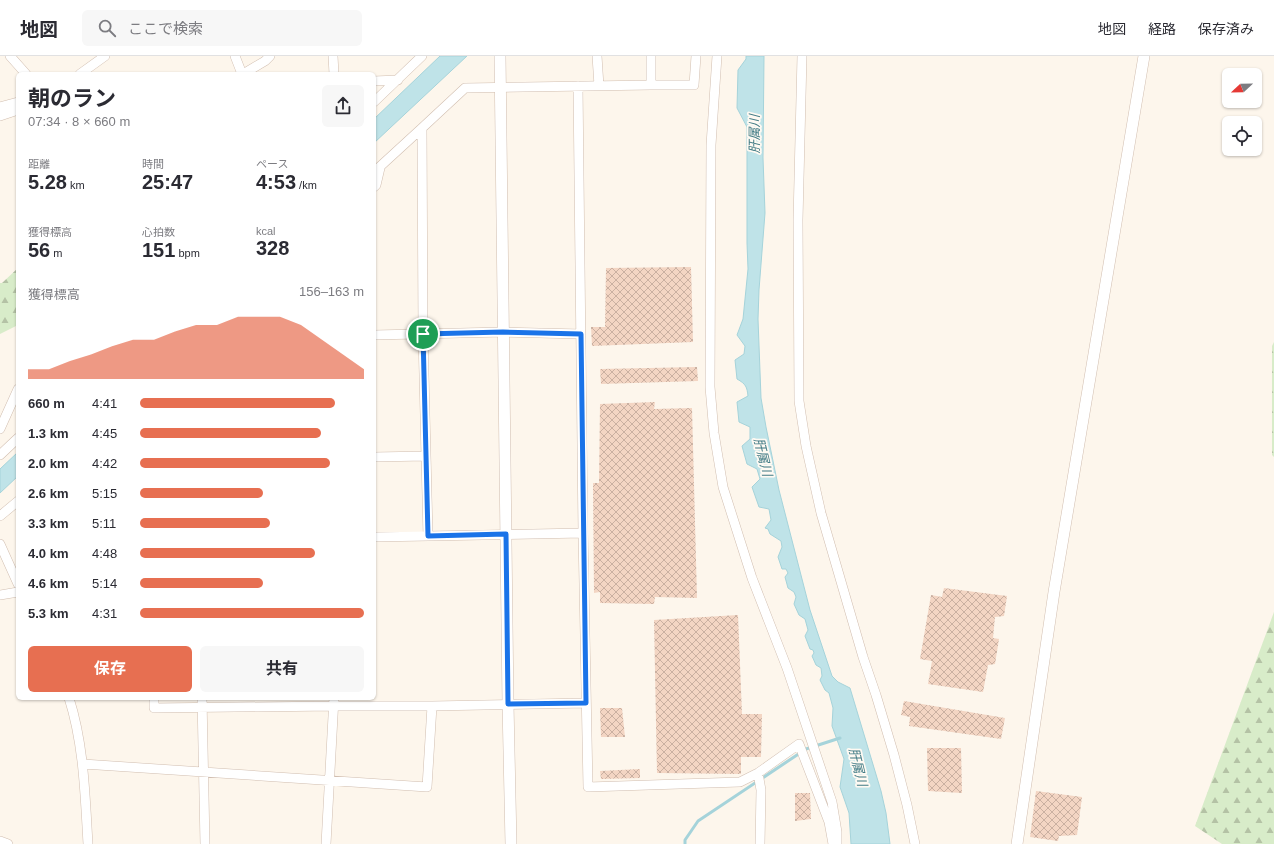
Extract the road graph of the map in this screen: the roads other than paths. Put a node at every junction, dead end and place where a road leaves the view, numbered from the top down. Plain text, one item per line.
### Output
1 (10, 56) edge
2 (105, 56) edge
3 (235, 56) edge
4 (270, 56) edge
5 (333, 56) edge
6 (422, 56) edge
7 (500, 56) edge
8 (597, 56) edge
9 (651, 56) edge
10 (696, 56) edge
11 (717, 56) edge
12 (802, 56) edge
13 (1144, 56) edge
14 (24, 72) edge
15 (83, 72) edge
16 (242, 72) edge
17 (246, 72) edge
18 (334, 72) edge
19 (398, 80) junction
20 (376, 81) edge
21 (651, 85) junction
22 (578, 86) junction
23 (599, 86) junction
24 (501, 88) junction
25 (376, 100) edge
26 (16, 103) edge
27 (0, 107) edge
28 (16, 111) edge
29 (0, 116) edge
30 (422, 128) junction
31 (377, 170) edge
32 (376, 185) edge
33 (503, 332) junction
34 (423, 334) junction
35 (581, 334) junction
36 (376, 335) edge
37 (16, 392) edge
38 (3, 413) edge
39 (0, 429) edge
40 (16, 440) edge
41 (0, 455) edge
42 (426, 456) junction
43 (376, 457) edge
44 (16, 502) edge
45 (0, 516) edge
46 (583, 532) junction
47 (506, 534) junction
48 (428, 536) junction
49 (376, 537) edge
50 (0, 544) edge
51 (16, 580) edge
52 (16, 592) edge
53 (0, 595) edge
54 (69, 700) edge
55 (154, 700) edge
56 (202, 700) edge
57 (334, 702) edge
58 (586, 703) junction
59 (508, 704) junction
60 (432, 706) junction
61 (202, 709) junction
62 (83, 764) junction
63 (204, 773) junction
64 (758, 775) junction
65 (330, 781) junction
66 (0, 841) edge
67 (8, 844) edge
68 (88, 844) edge
69 (205, 844) edge
70 (326, 844) edge
71 (512, 844) edge
72 (760, 844) edge
73 (833, 844) edge
74 (837, 844) edge
75 (915, 844) edge
76 (1017, 844) edge

1 - 14 street
2 - 15 street
3 - 16 street
4 - 17 street
5 - 18 street
6 - 19 street
7 - 24 street
8 - 23 street
9 - 21 street
10 - 21 street
11 - 74 street
12 - 75 street
13 - 76 street
19 - 20 street
19 - 25 street
21 - 23 street
22 - 23 street
22 - 24 street
22 - 35 street
24 - 30 street
24 - 33 street
26 - 27 street
28 - 29 street
30 - 31 street
30 - 34 street
31 - 32 street
33 - 34 street
33 - 35 street
33 - 47 street
34 - 36 street
34 - 42 street
35 - 46 street
37 - 38 street
38 - 39 street
40 - 41 street
42 - 43 street
42 - 48 street
44 - 45 street
46 - 47 street
46 - 58 street
47 - 48 street
47 - 59 street
48 - 49 street
50 - 51 street
52 - 53 street
54 - 62 street
55 - 61 street
56 - 61 street
57 - 60 street
57 - 61 street
57 - 65 street
58 - 59 street
58 - 64 street
59 - 60 street
59 - 71 street
60 - 65 street
61 - 63 street
62 - 63 street
62 - 68 street
63 - 65 street
63 - 69 street
64 - 72 street
64 - 73 street
65 - 70 street
66 - 67 street

